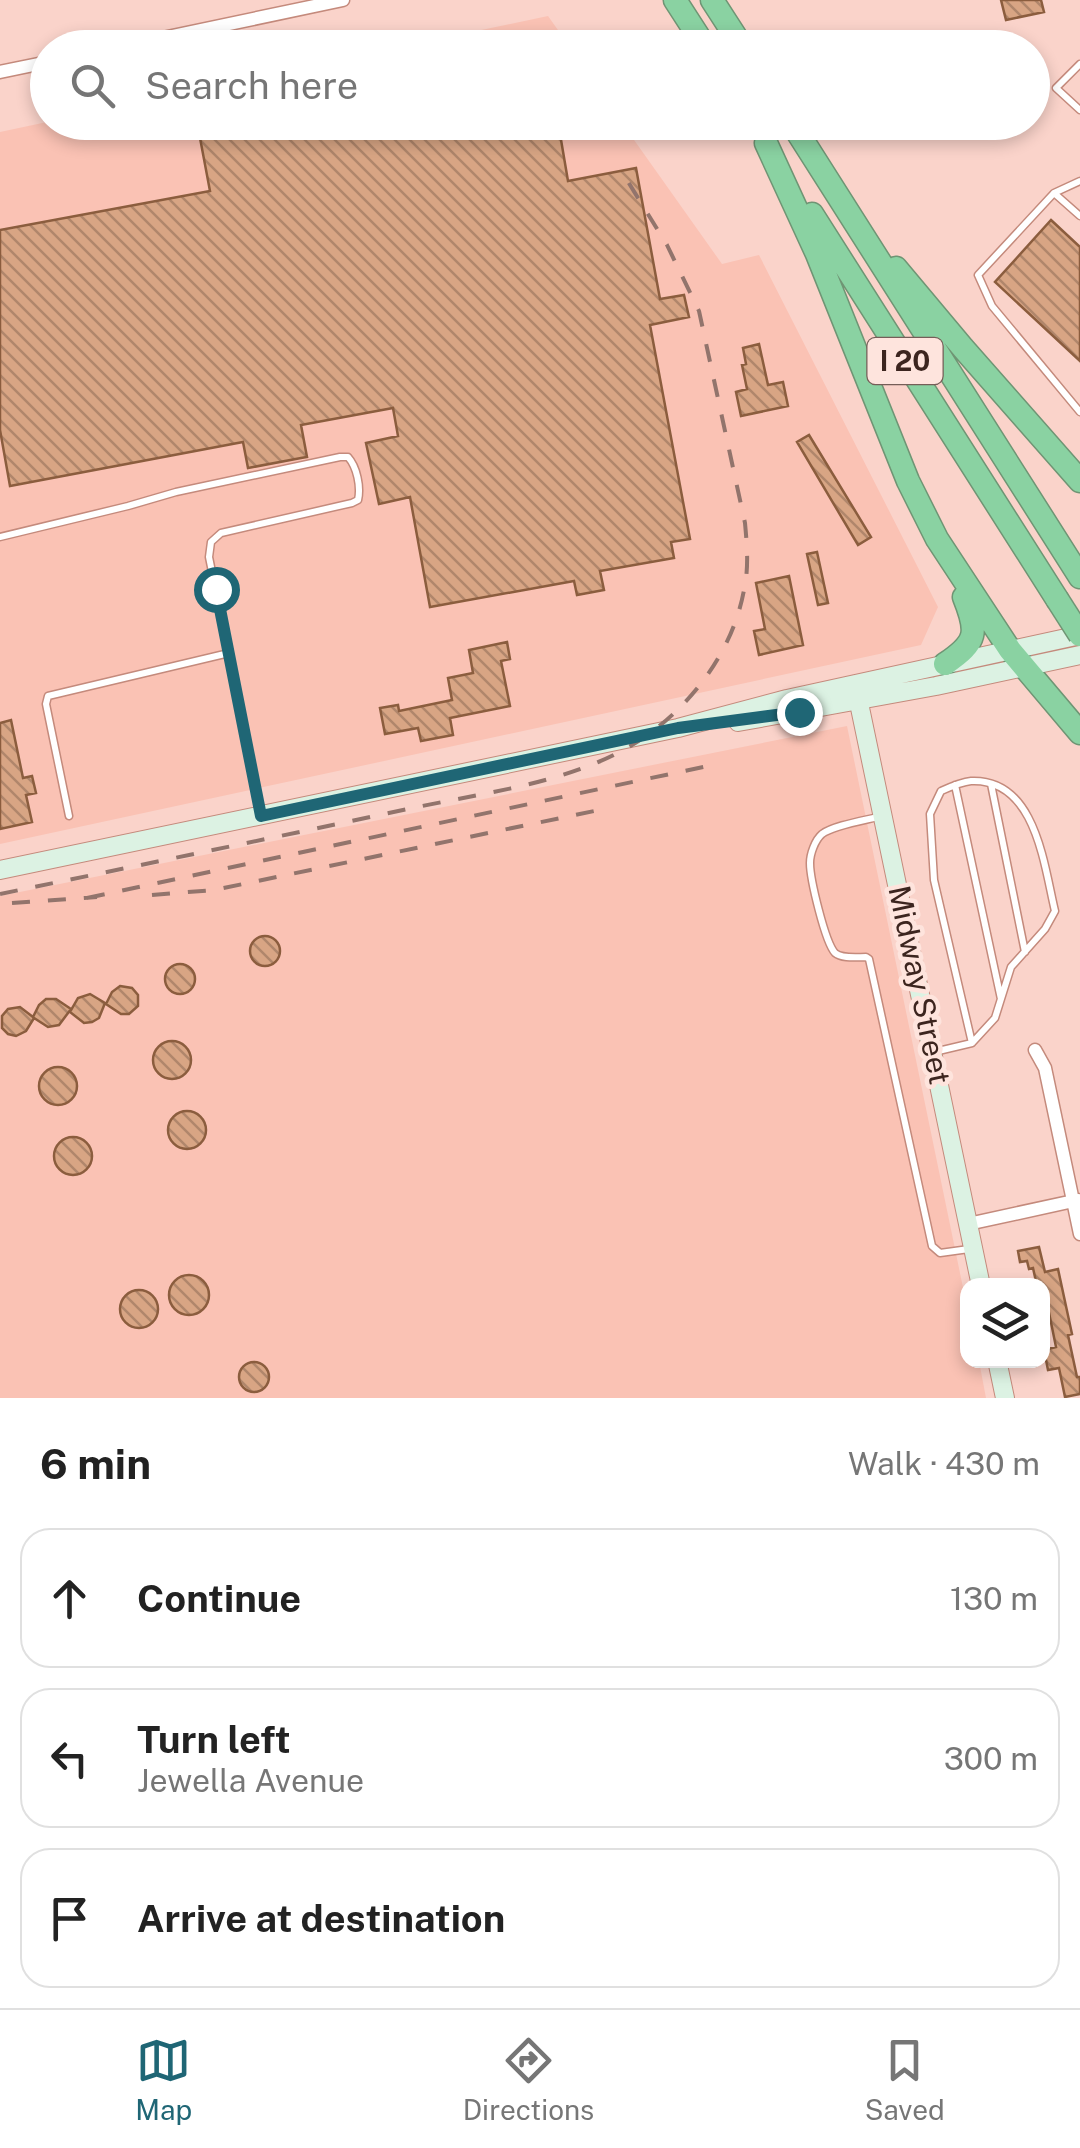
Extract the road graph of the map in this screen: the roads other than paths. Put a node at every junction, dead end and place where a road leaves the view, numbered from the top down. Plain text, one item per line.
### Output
1 (342, 0) edge
2 (676, 0) edge
3 (712, 0) edge
4 (200, 30) edge
5 (695, 30) edge
6 (731, 30) edge
7 (1080, 64) edge
8 (30, 66) edge
9 (0, 72) edge
10 (1080, 110) edge
11 (764, 140) edge
12 (765, 140) edge
13 (802, 140) edge
14 (1080, 180) edge
15 (1054, 193) junction
16 (849, 214) junction
17 (1080, 216) edge
18 (1080, 412) edge
19 (1080, 481) edge
20 (0, 537) edge
21 (937, 540) junction
22 (1080, 577) edge
23 (1080, 635) edge
24 (229, 654) junction
25 (1080, 655) edge
26 (1017, 658) junction
27 (945, 664) junction
28 (856, 692) junction
29 (1080, 733) edge
30 (991, 783) junction
31 (955, 786) junction
32 (68, 816) dead end
33 (261, 816) junction
34 (884, 816) junction
35 (0, 870) edge
36 (1025, 952) junction
37 (1002, 1002) junction
38 (972, 1043) junction
39 (1036, 1050) dead end
40 (933, 1052) junction
41 (1077, 1200) edge
42 (968, 1224) junction
43 (1080, 1234) edge
44 (974, 1249) junction
45 (979, 1278) edge
46 (999, 1368) edge
47 (1005, 1398) edge

1 - 4 street
2 - 5 highway
3 - 6 highway
7 - 10 lane
8 - 9 street
11 - 21 highway
12 - 23 highway, I 20, bridge
13 - 16 highway, I 20
14 - 15 lane
15 - 17 lane
15 - 18 lane
16 - 19 highway
16 - 22 highway, I 20
20 - 24 lane
21 - 26 highway
21 - 27 highway
23 - 26 main road
24 - 32 lane
24 - 33 lane
25 - 26 main road
26 - 27 main road
26 - 28 main road
26 - 29 highway
27 - 28 main road
28 - 33 main road
28 - 34 main road, Midway Street
30 - 31 lane
30 - 36 lane
30 - 36 lane
31 - 37 lane
31 - 38 lane
33 - 35 main road
34 - 40 main road, Midway Street
34 - 44 lane
36 - 37 lane
37 - 38 lane
38 - 40 lane
39 - 41 street
40 - 42 main road, Midway Street
41 - 42 street
41 - 43 street
42 - 44 main road, Midway Street
44 - 45 main road, Midway Street
46 - 47 main road

